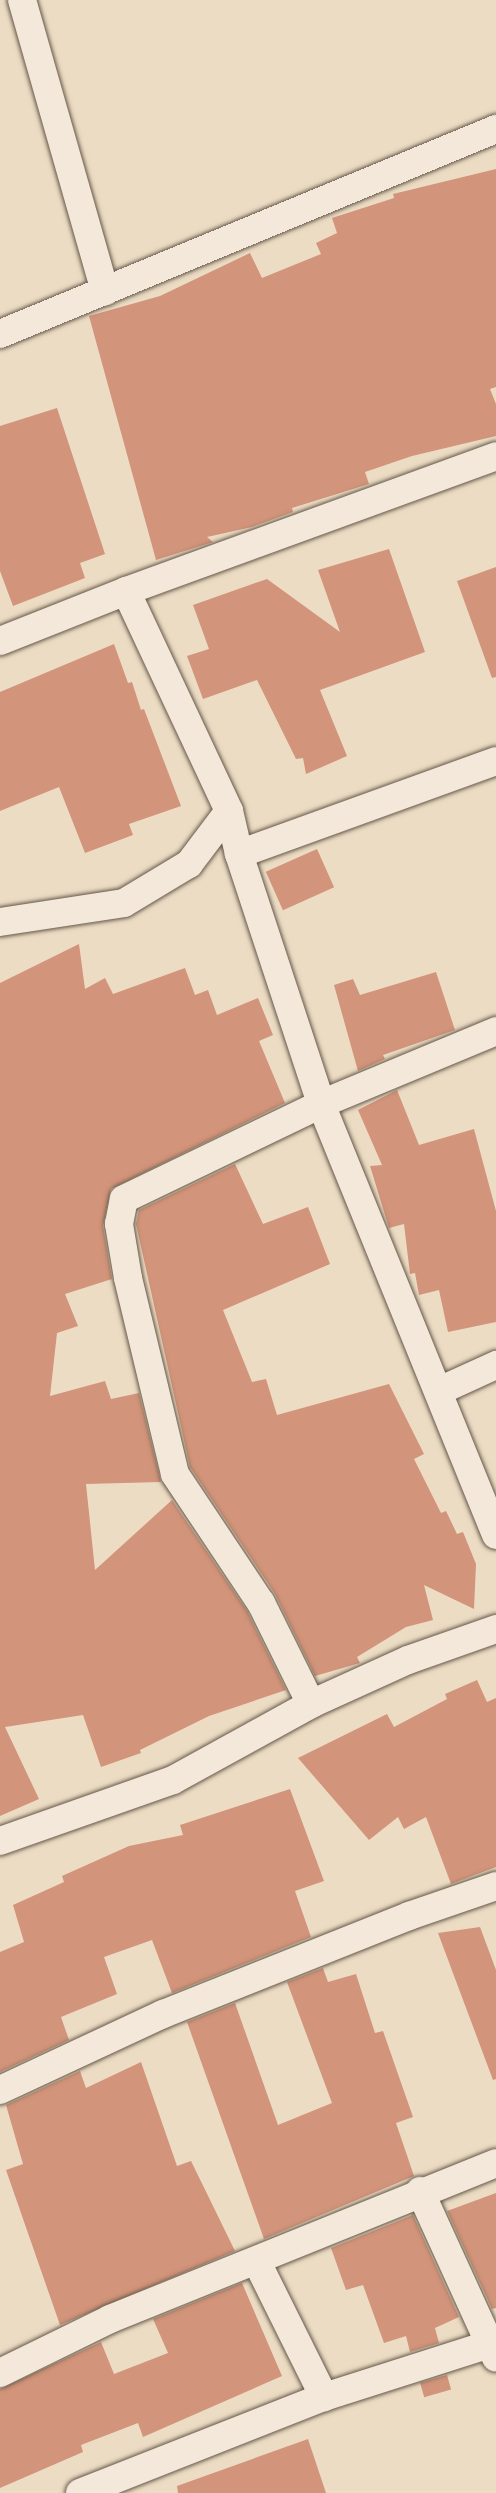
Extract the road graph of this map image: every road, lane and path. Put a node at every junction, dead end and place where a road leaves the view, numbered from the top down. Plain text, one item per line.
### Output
1 (22, 0) edge
2 (496, 129) edge
3 (105, 291) junction
4 (0, 334) edge
5 (496, 456) edge
6 (126, 591) junction
7 (0, 641) edge
8 (496, 761) edge
9 (229, 811) junction
10 (239, 854) junction
11 (0, 922) edge
12 (496, 1031) edge
13 (321, 1104) junction
14 (496, 1365) edge
15 (439, 1391) junction
16 (496, 1535) edge
17 (496, 1629) edge
18 (311, 1704) junction
19 (0, 1841) edge
20 (496, 1886) edge
21 (0, 2090) edge
22 (496, 2163) edge
23 (420, 2191) junction
24 (257, 2262) junction
25 (494, 2348) edge
26 (0, 2373) edge
27 (324, 2397) junction
28 (80, 2493) edge

1 - 3 street
2 - 3 street
3 - 4 street
5 - 6 street
6 - 7 street
6 - 9 street
8 - 10 street
9 - 10 street
9 - 11 street
10 - 13 street
12 - 13 street
13 - 15 street
13 - 18 street
14 - 15 street
15 - 16 street
17 - 18 street
18 - 19 street
20 - 21 street
22 - 23 street
23 - 24 street
23 - 25 street
24 - 26 street
24 - 27 street
25 - 27 street
27 - 28 street

